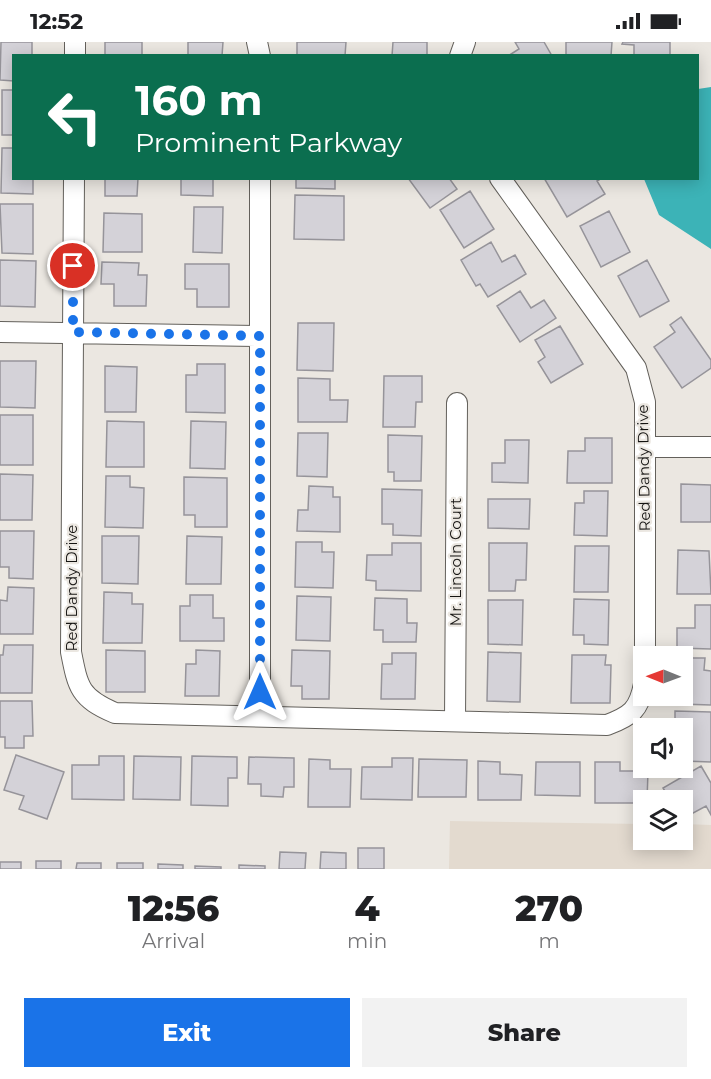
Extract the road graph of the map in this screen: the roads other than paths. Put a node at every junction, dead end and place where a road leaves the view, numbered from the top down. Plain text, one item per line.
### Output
1 (74, 180) edge
2 (260, 180) edge
3 (502, 180) edge
4 (0, 332) edge
5 (73, 332) junction
6 (260, 336) junction
7 (457, 403) dead end
8 (646, 447) junction
9 (711, 447) edge
10 (645, 646) edge
11 (636, 706) edge
12 (260, 715) junction
13 (455, 721) junction

1 - 5 street, Red Dandy Drive
2 - 6 street
3 - 8 street, Red Dandy Drive
4 - 5 street
5 - 6 street
5 - 12 street, Red Dandy Drive
6 - 12 street
7 - 13 street, Mr. Lincoln Court
8 - 9 street
8 - 10 street, Red Dandy Drive
11 - 13 street, Red Dandy Drive
12 - 13 street, Red Dandy Drive

